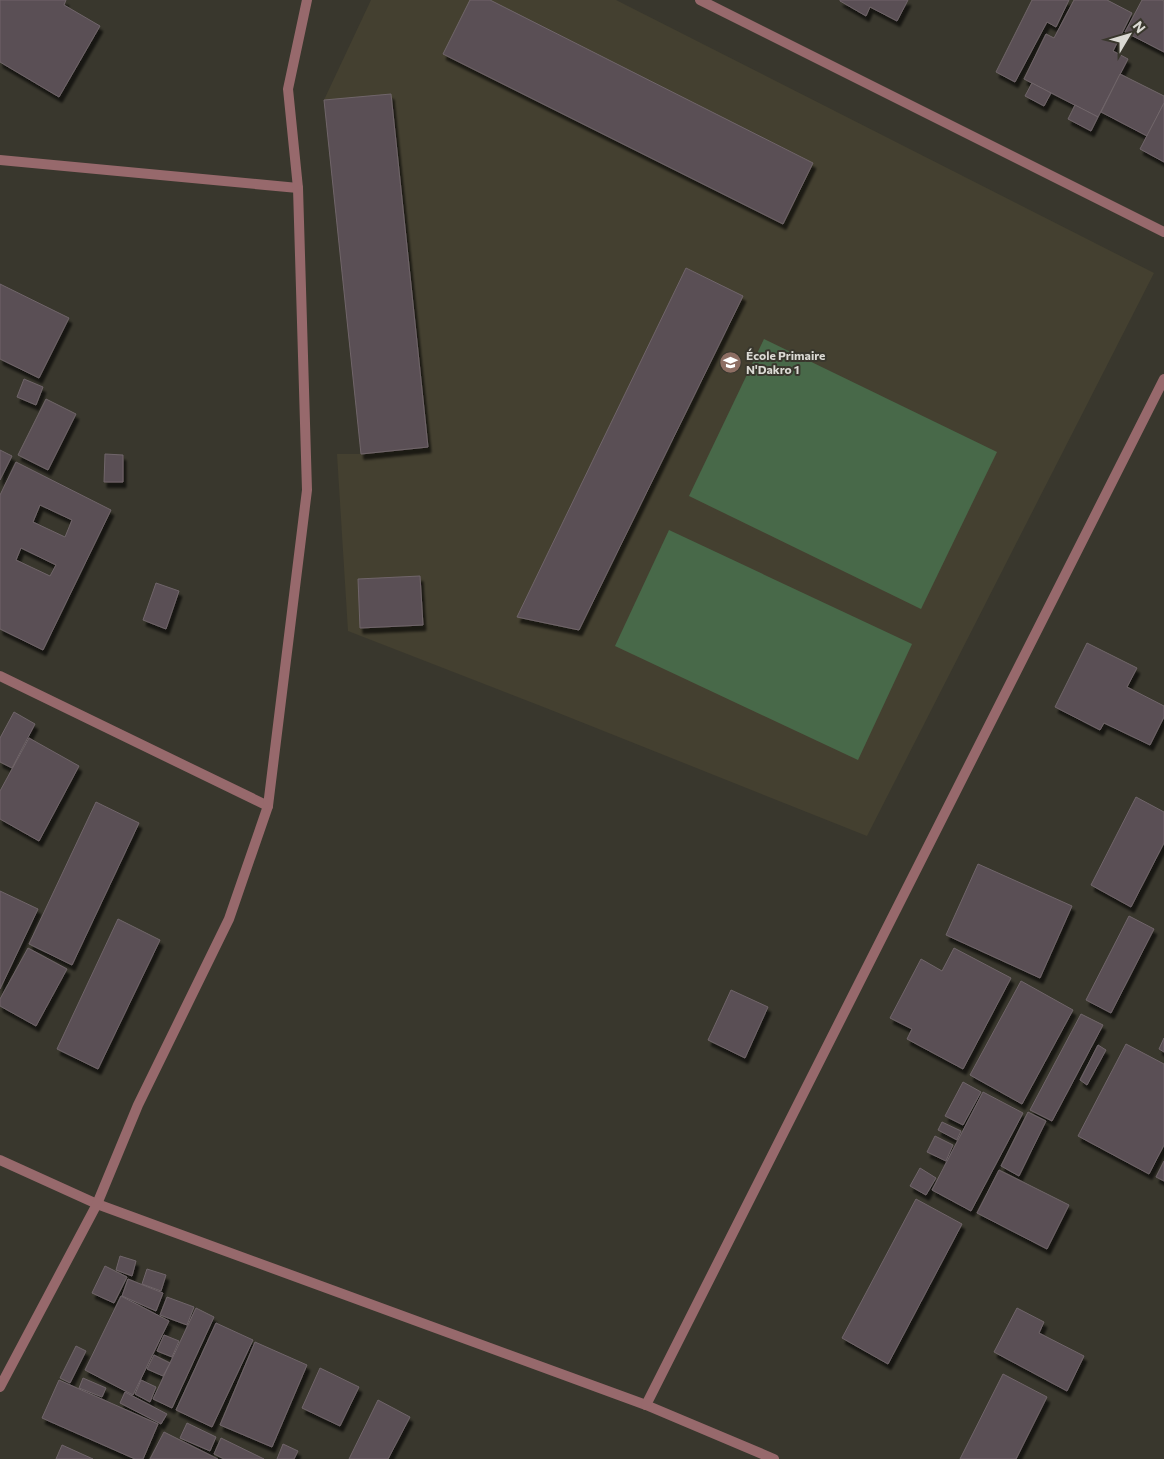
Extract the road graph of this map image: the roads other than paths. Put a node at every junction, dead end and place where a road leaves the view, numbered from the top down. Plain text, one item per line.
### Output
1 (306, 0) edge
2 (700, 0) edge
3 (0, 160) edge
4 (298, 188) junction
5 (1164, 232) edge
6 (1164, 379) edge
7 (0, 676) edge
8 (268, 806) junction
9 (0, 1160) edge
10 (97, 1204) junction
11 (0, 1387) edge
12 (646, 1405) junction
13 (774, 1459) edge

1 - 4 street
2 - 5 street
3 - 4 street
4 - 8 street
6 - 12 street
7 - 8 street
8 - 10 street
9 - 10 street
10 - 11 street
10 - 12 street
12 - 13 street

